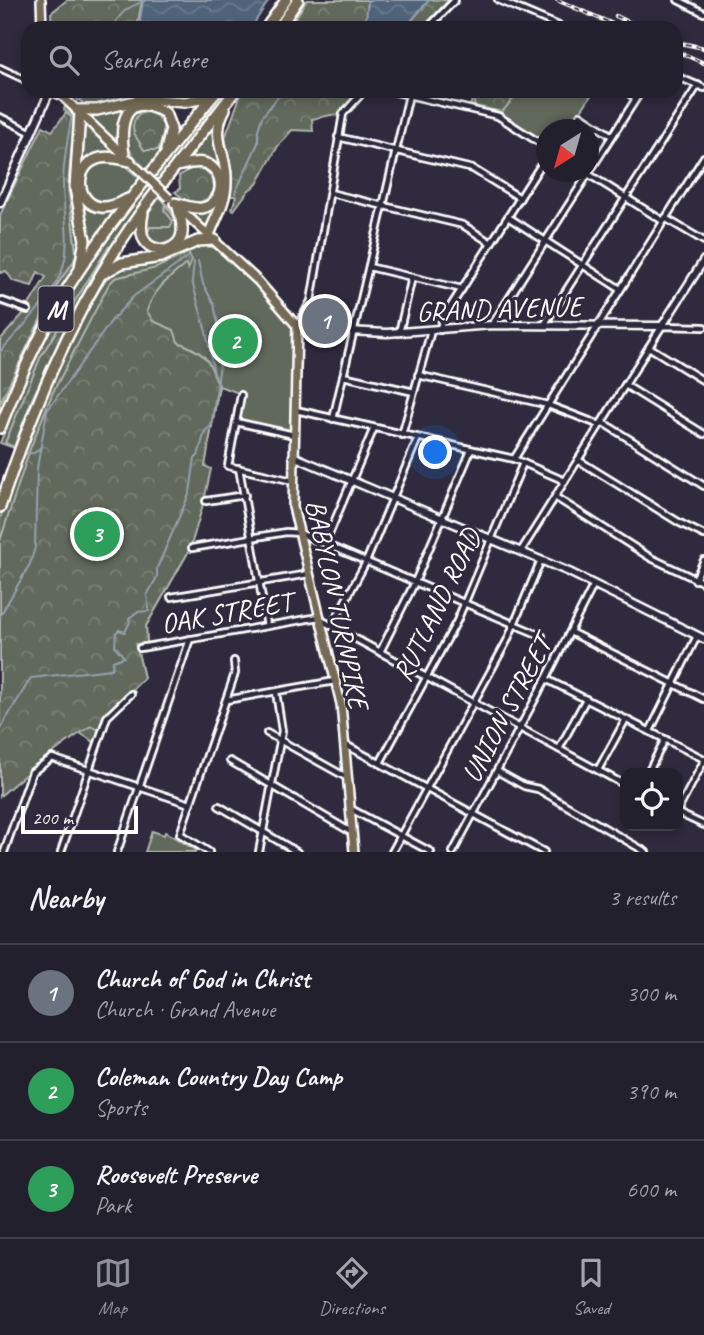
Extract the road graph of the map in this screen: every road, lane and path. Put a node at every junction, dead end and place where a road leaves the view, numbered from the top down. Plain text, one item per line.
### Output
1 (41, 0) edge
2 (286, 0) edge
3 (298, 0) edge
4 (455, 0) edge
5 (498, 0) edge
6 (682, 1) edge
7 (704, 13) edge
8 (42, 21) edge
9 (271, 21) edge
10 (284, 21) edge
11 (435, 21) edge
12 (548, 21) edge
13 (0, 68) edge
14 (21, 78) edge
15 (683, 79) edge
16 (698, 85) junction
17 (704, 88) edge
18 (48, 98) edge
19 (64, 98) edge
20 (201, 98) edge
21 (210, 98) edge
22 (229, 98) edge
23 (231, 98) edge
24 (358, 98) edge
25 (408, 98) edge
26 (422, 98) edge
27 (636, 99) edge
28 (177, 102) junction
29 (78, 112) junction
30 (166, 113) junction
31 (580, 115) dead end
32 (0, 117) edge
33 (33, 133) junction
34 (612, 136) junction
35 (338, 137) junction
36 (536, 140) edge
37 (396, 151) junction
38 (165, 153) junction
39 (599, 155) edge
40 (704, 157) edge
41 (129, 160) junction
42 (177, 166) junction
43 (536, 174) edge
44 (599, 181) edge
45 (581, 182) edge
46 (0, 183) edge
47 (8, 187) junction
48 (330, 193) junction
49 (520, 198) junction
50 (626, 198) junction
51 (130, 199) junction
52 (0, 203) edge
53 (174, 203) junction
54 (383, 206) junction
55 (144, 210) junction
56 (508, 217) junction
57 (664, 220) junction
58 (212, 238) junction
59 (545, 241) junction
60 (704, 241) edge
61 (491, 243) junction
62 (147, 245) junction
63 (139, 259) junction
64 (704, 260) edge
65 (583, 265) junction
66 (369, 267) junction
67 (79, 270) junction
68 (102, 274) junction
69 (412, 277) junction
70 (462, 289) junction
71 (620, 289) junction
72 (0, 300) edge
73 (27, 310) dead end
74 (492, 325) junction
75 (544, 325) junction
76 (297, 326) junction
77 (597, 326) junction
78 (662, 326) junction
79 (704, 327) edge
80 (440, 330) junction
81 (431, 331) junction
82 (353, 332) junction
83 (399, 332) junction
84 (649, 347) junction
85 (418, 375) junction
86 (343, 376) junction
87 (704, 381) edge
88 (625, 384) junction
89 (414, 391) junction
90 (241, 395) dead end
91 (548, 405) junction
92 (294, 410) junction
93 (333, 419) junction
94 (236, 422) junction
95 (601, 424) junction
96 (0, 428) edge
97 (374, 428) junction
98 (704, 434) edge
99 (293, 435) junction
100 (402, 435) junction
101 (418, 438) junction
102 (471, 450) junction
103 (293, 456) junction
104 (514, 459) junction
105 (578, 460) junction
106 (523, 463) junction
107 (236, 468) junction
108 (293, 481) junction
109 (352, 481) junction
110 (565, 481) junction
111 (704, 486) edge
112 (245, 495) junction
113 (555, 497) junction
114 (393, 498) junction
115 (206, 501) dead end
116 (0, 507) edge
117 (442, 519) junction
118 (299, 533) junction
119 (704, 535) edge
120 (252, 538) junction
121 (491, 539) junction
122 (325, 544) junction
123 (192, 548) dead end
124 (521, 551) junction
125 (541, 560) junction
126 (704, 560) edge
127 (366, 562) junction
128 (309, 574) junction
129 (695, 580) junction
130 (259, 582) junction
131 (415, 582) junction
132 (704, 583) edge
133 (594, 584) junction
134 (171, 597) dead end
135 (464, 603) junction
136 (320, 618) junction
137 (514, 624) junction
138 (267, 626) junction
139 (332, 626) junction
140 (570, 632) junction
141 (542, 636) dead end
142 (701, 638) edge
143 (190, 639) junction
144 (140, 648) dead end
145 (380, 652) junction
146 (234, 661) dead end
147 (426, 677) junction
148 (546, 679) junction
149 (335, 681) junction
150 (673, 684) junction
151 (276, 692) junction
152 (131, 694) dead end
153 (586, 699) junction
154 (704, 699) edge
155 (226, 700) junction
156 (473, 703) junction
157 (626, 719) junction
158 (520, 728) junction
159 (650, 731) junction
160 (267, 733) dead end
161 (281, 739) junction
162 (665, 739) junction
163 (344, 744) junction
164 (559, 749) junction
165 (704, 760) edge
166 (230, 761) dead end
167 (380, 763) junction
168 (650, 768) edge
169 (89, 770) junction
170 (497, 771) junction
171 (598, 771) junction
172 (347, 777) junction
173 (620, 782) edge
174 (272, 786) junction
175 (139, 787) junction
176 (427, 789) junction
177 (683, 802) edge
178 (190, 804) junction
179 (219, 806) dead end
180 (350, 809) junction
181 (474, 814) junction
182 (683, 814) edge
183 (704, 825) edge
184 (263, 832) junction
185 (352, 832) junction
186 (401, 836) junction
187 (4, 852) edge
188 (61, 852) edge
189 (117, 852) edge
190 (209, 852) edge
191 (259, 852) edge
192 (297, 852) edge
193 (354, 852) edge
194 (392, 852) edge
195 (430, 852) edge
196 (453, 852) edge
197 (544, 852) edge
198 (646, 852) edge

1 - 8 main road
2 - 9 highway
3 - 10 highway
4 - 11 street
5 - 12 street
6 - 7 street
13 - 14 street
15 - 16 street
16 - 17 street
16 - 50 street
18 - 33 street
19 - 29 main road
20 - 28 highway
21 - 38 highway, M
22 - 42 highway, M
23 - 58 highway
24 - 35 street
25 - 37 street
26 - 36 street
27 - 34 street
28 - 29 highway
28 - 30 highway
29 - 41 main road
29 - 67 highway
30 - 38 highway
30 - 41 highway
31 - 34 street
32 - 33 street
33 - 47 street
34 - 39 street
35 - 37 street
35 - 48 street
37 - 49 street
37 - 54 street
38 - 51 highway, M
40 - 57 street
41 - 51 highway
41 - 53 main road, bridge
42 - 53 highway
42 - 55 highway, M
43 - 49 street
44 - 50 street
45 - 59 street
46 - 47 street
47 - 52 street
48 - 54 street
48 - 76 street
49 - 56 street
50 - 57 street
50 - 65 street
51 - 67 highway, M
53 - 58 main road
53 - 62 highway
54 - 61 street
54 - 66 street
55 - 62 highway
55 - 68 highway, M
56 - 59 street
56 - 61 street
57 - 60 street
57 - 71 street
58 - 63 highway
58 - 76 main road
59 - 65 street
59 - 74 street
61 - 70 street
62 - 63 highway
63 - 68 highway
64 - 78 street
65 - 71 street
65 - 75 street
66 - 69 street
66 - 82 street
67 - 96 highway, M
68 - 116 highway, M
69 - 70 street
69 - 83 street
70 - 80 street
71 - 77 street
72 - 73 street
74 - 75 street, GRAND AVENUE
74 - 80 street, GRAND AVENUE
75 - 77 street, GRAND AVENUE
76 - 82 street, GRAND AVENUE
76 - 92 main road, BABYLON TURNPIKE
77 - 78 street, GRAND AVENUE
77 - 91 street
78 - 79 street, GRAND AVENUE
78 - 84 street
80 - 81 street, GRAND AVENUE
81 - 83 street, GRAND AVENUE
81 - 85 street
82 - 83 street, GRAND AVENUE
82 - 86 street
84 - 87 street
84 - 88 street
85 - 89 street
85 - 91 street
86 - 89 street
86 - 93 street
88 - 95 street
88 - 98 street
89 - 100 street
90 - 94 street
91 - 95 street
91 - 104 street
92 - 93 street
92 - 99 main road, BABYLON TURNPIKE
93 - 97 street
94 - 99 street
94 - 107 street
95 - 105 street
95 - 111 street
97 - 100 street
97 - 109 street
99 - 103 main road, BABYLON TURNPIKE
100 - 101 street
101 - 102 street
101 - 114 street
102 - 104 street
102 - 117 street
103 - 108 main road, BABYLON TURNPIKE
103 - 109 street
104 - 106 street
105 - 110 street
105 - 119 street
106 - 110 street
106 - 121 street, RUTLAND ROAD
107 - 108 street
107 - 112 street
108 - 118 main road, BABYLON TURNPIKE
109 - 114 street
109 - 122 street
110 - 113 street
112 - 115 street
112 - 120 street
113 - 124 street
113 - 129 street
114 - 117 street
114 - 127 street
117 - 121 street
117 - 131 street
118 - 120 street
118 - 122 street
118 - 128 main road, BABYLON TURNPIKE
120 - 123 street
120 - 130 street
121 - 124 street
121 - 135 street, RUTLAND ROAD
122 - 127 street
124 - 125 street
125 - 133 street
125 - 137 street
126 - 129 street
127 - 131 street
127 - 139 street
128 - 130 street
128 - 136 main road, BABYLON TURNPIKE
129 - 132 street
130 - 134 street
130 - 138 street
131 - 135 street
131 - 145 street
133 - 140 street, UNION STREET
133 - 142 street
135 - 137 street
135 - 147 street, RUTLAND ROAD
136 - 138 street, OAK STREET
136 - 139 street
136 - 149 main road, BABYLON TURNPIKE
137 - 141 street
137 - 156 street
138 - 143 street, OAK STREET
139 - 145 street
140 - 148 street, UNION STREET
140 - 150 street
142 - 150 street
143 - 144 street, OAK STREET
143 - 175 street
145 - 147 street
146 - 155 street
147 - 156 street
147 - 167 street, RUTLAND ROAD
148 - 153 street
148 - 158 street, UNION STREET
149 - 151 street
149 - 163 main road, BABYLON TURNPIKE
150 - 154 street
150 - 159 street
151 - 155 street
151 - 161 street
152 - 169 street
153 - 157 street
153 - 164 street
155 - 178 street
156 - 158 street
156 - 176 street
157 - 159 street
157 - 171 street
158 - 164 street
158 - 170 street, UNION STREET
159 - 162 street
160 - 161 street
161 - 172 street
161 - 174 street
162 - 165 street
162 - 168 street
163 - 167 street
163 - 172 main road, BABYLON TURNPIKE
164 - 171 street
165 - 177 street
166 - 174 street
167 - 176 street
169 - 175 street
169 - 187 street
169 - 188 street
170 - 181 street, UNION STREET
170 - 198 street
171 - 173 street
172 - 180 main road, BABYLON TURNPIKE
174 - 184 street
174 - 185 street
175 - 178 street
175 - 189 street
176 - 181 street
176 - 186 street
178 - 190 street
179 - 184 street
180 - 185 main road, BABYLON TURNPIKE
180 - 186 street
181 - 196 street, UNION STREET
181 - 197 street
182 - 183 street
184 - 191 street
184 - 192 street
185 - 193 main road, BABYLON TURNPIKE
186 - 194 street
186 - 195 street

